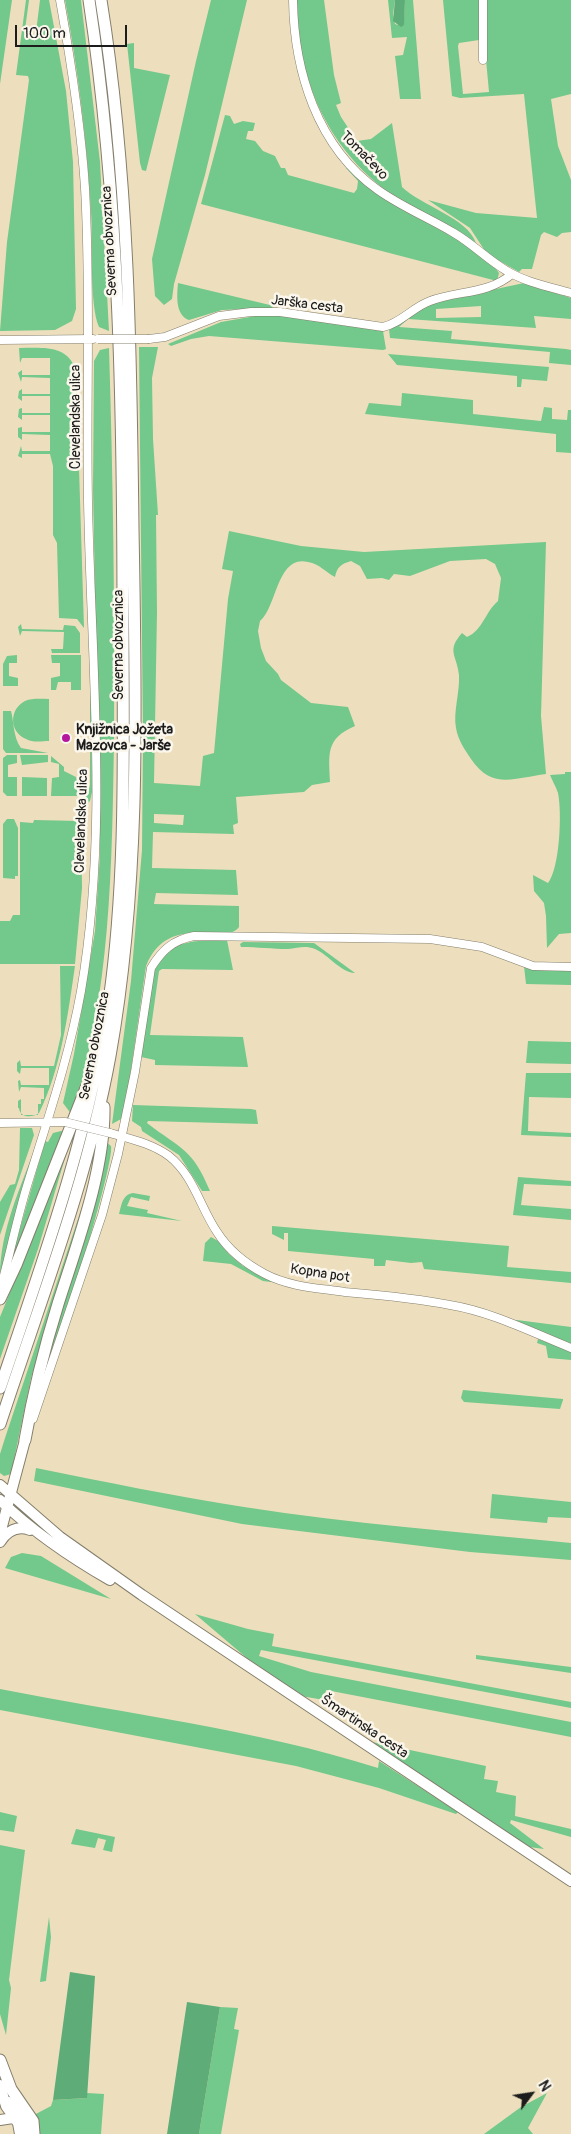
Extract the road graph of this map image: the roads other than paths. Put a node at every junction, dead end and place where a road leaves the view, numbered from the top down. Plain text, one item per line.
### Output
1 (60, 0) edge
2 (89, 0) edge
3 (101, 0) edge
4 (293, 0) edge
5 (483, 0) edge
6 (484, 60) dead end
7 (512, 274) junction
8 (571, 293) edge
9 (88, 339) junction
10 (0, 340) edge
11 (571, 967) edge
12 (97, 1063) junction
13 (104, 1086) junction
14 (48, 1122) junction
15 (0, 1123) edge
16 (122, 1136) junction
17 (0, 1292) edge
18 (0, 1299) edge
19 (571, 1348) edge
20 (0, 1388) edge
21 (0, 1424) edge
22 (25, 1440) junction
23 (0, 1486) edge
24 (11, 1494) junction
25 (4, 1504) edge
26 (34, 1531) junction
27 (0, 1534) edge
28 (0, 1542) edge
29 (142, 1595) junction
30 (571, 1880) edge
31 (0, 2060) edge
32 (2, 2090) edge
33 (13, 2118) junction
34 (0, 2120) edge
35 (20, 2134) edge
36 (28, 2134) edge
37 (34, 2134) edge

1 - 9 street, Clevelandska ulica
2 - 12 highway, Severna obvoznica
3 - 13 highway, Severna obvoznica
4 - 7 street, Tomačevo
5 - 6 street
7 - 8 street, Tomačevo
7 - 9 street, Jarška cesta, bridge
9 - 10 street, Jarška cesta
9 - 14 street, Clevelandska ulica
11 - 16 street
12 - 18 highway
12 - 20 highway, Severna obvoznica
13 - 21 highway, Severna obvoznica
13 - 22 highway
14 - 15 street, Kopna pot
14 - 16 street, Kopna pot, bridge
14 - 17 street, Clevelandska ulica
16 - 19 street, Kopna pot
16 - 22 street
22 - 24 main road
23 - 24 main road, Šmartinska cesta
24 - 25 main road
24 - 29 main road, Šmartinska cesta
25 - 26 main road, Šmartinska cesta
25 - 27 main road
26 - 28 main road
26 - 29 main road, Šmartinska cesta
29 - 30 main road, Šmartinska cesta
31 - 37 highway
32 - 33 main road
32 - 36 main road
33 - 34 main road
33 - 35 main road

